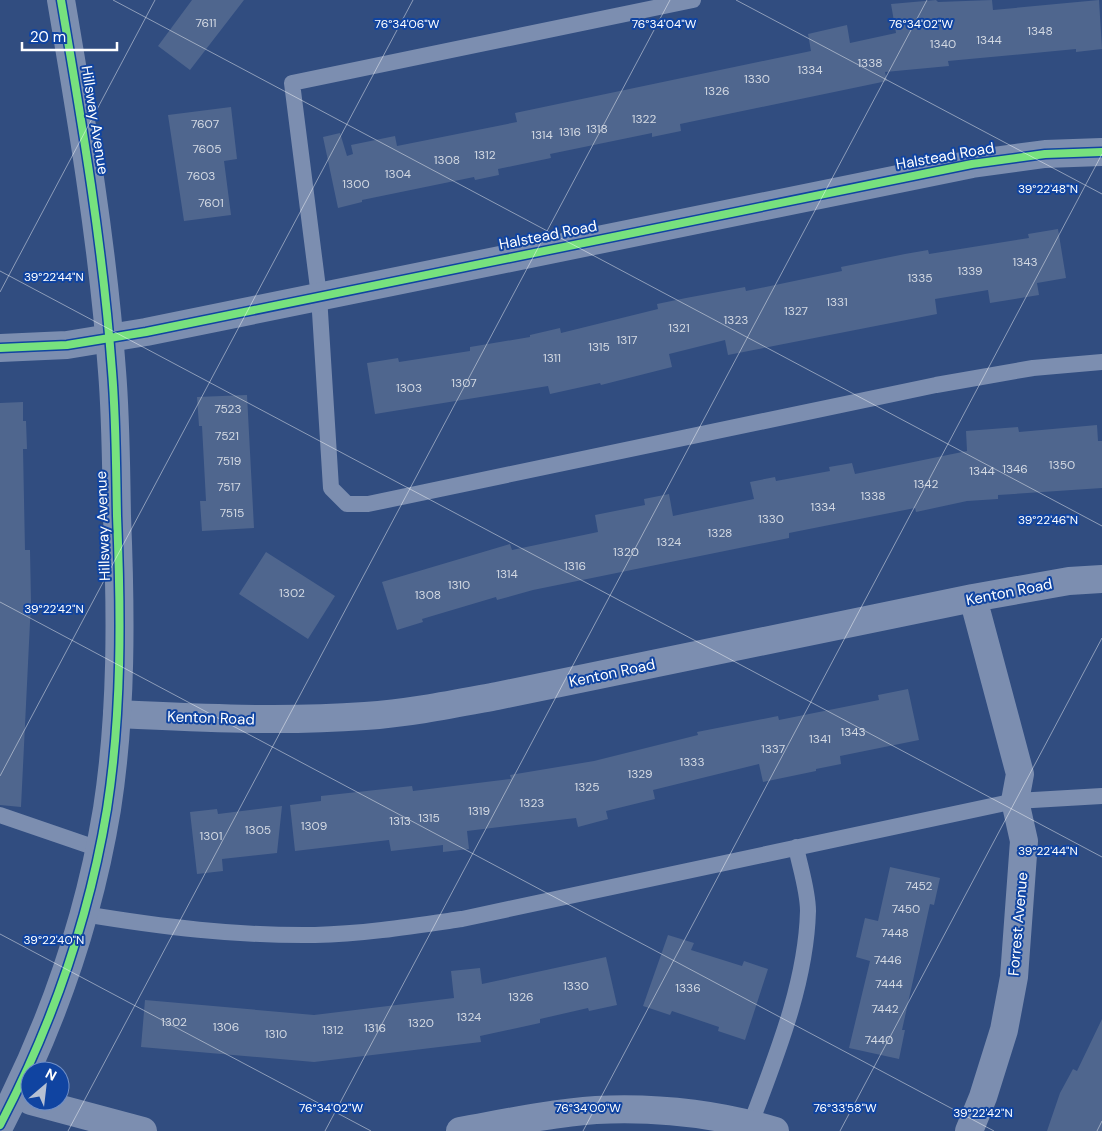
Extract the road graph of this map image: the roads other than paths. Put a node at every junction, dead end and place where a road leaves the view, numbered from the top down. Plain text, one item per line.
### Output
1 (61, 0) edge
2 (693, 0) edge
3 (1102, 152) edge
4 (319, 296) junction
5 (109, 339) junction
6 (0, 348) edge
7 (1102, 362) edge
8 (1102, 580) edge
9 (973, 598) junction
10 (117, 714) junction
11 (1102, 796) edge
12 (1015, 801) junction
13 (0, 816) edge
14 (796, 847) junction
15 (99, 849) junction
16 (84, 914) junction
17 (19, 1097) edge
18 (0, 1125) edge
19 (758, 1129) edge
20 (143, 1131) edge
21 (460, 1131) edge
22 (969, 1131) edge

1 - 5 street, Hillsway Avenue
2 - 4 lane
3 - 4 street, Halstead Road
4 - 5 street, Halstead Road
4 - 7 lane
5 - 6 street, Halstead Road
5 - 10 street, Hillsway Avenue
8 - 9 street, Kenton Road
9 - 10 street, Kenton Road
9 - 12 street, Forrest Avenue
10 - 15 street, Hillsway Avenue
11 - 12 lane
12 - 14 lane
12 - 22 street, Forrest Avenue
13 - 15 lane
14 - 16 lane
14 - 19 lane
15 - 16 street, Hillsway Avenue
16 - 17 street, Hillsway Avenue
17 - 18 street, Hillsway Avenue
17 - 20 street
19 - 21 street

